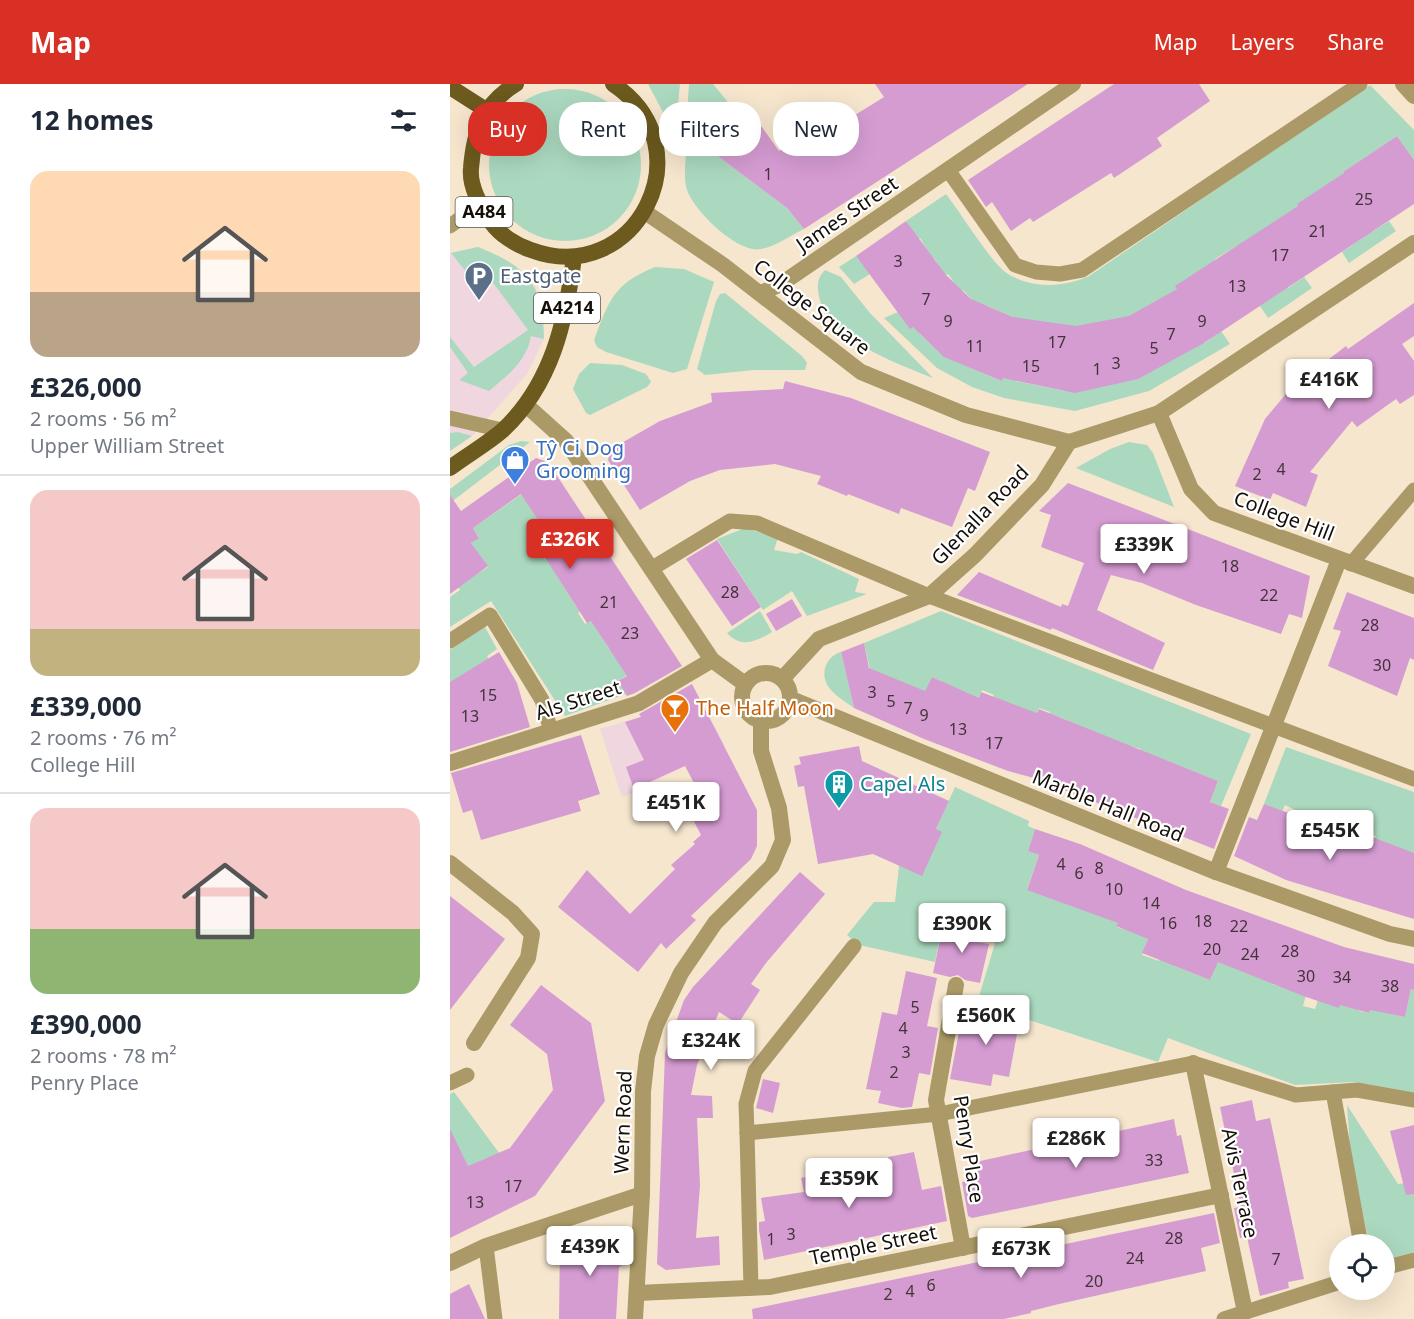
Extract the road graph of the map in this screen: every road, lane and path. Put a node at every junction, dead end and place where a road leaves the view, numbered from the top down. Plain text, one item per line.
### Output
1 (516, 84) edge
2 (613, 84) edge
3 (630, 84) edge
4 (1073, 84) edge
5 (1360, 84) edge
6 (1403, 84) edge
7 (450, 87) edge
8 (1414, 96) edge
9 (472, 102) edge
10 (494, 102) edge
11 (633, 102) edge
12 (637, 102) edge
13 (647, 123) edge
14 (472, 156) edge
15 (948, 170) junction
16 (479, 205) junction
17 (645, 212) junction
18 (450, 226) edge
19 (1414, 243) edge
20 (574, 257) junction
21 (761, 293) junction
22 (526, 405) junction
23 (1159, 413) junction
24 (450, 418) edge
25 (502, 430) junction
26 (1069, 441) junction
27 (450, 468) edge
28 (1414, 490) edge
29 (1345, 562) junction
30 (651, 569) junction
31 (1414, 586) edge
32 (929, 596) junction
33 (450, 641) edge
34 (712, 660) junction
35 (783, 678) junction
36 (745, 684) junction
37 (791, 699) junction
38 (762, 721) junction
39 (1274, 729) junction
40 (551, 731) junction
41 (450, 763) edge
42 (1414, 779) edge
43 (450, 863) edge
44 (1216, 872) junction
45 (1414, 939) edge
46 (854, 946) dead end
47 (956, 985) dead end
48 (474, 1043) dead end
49 (1193, 1063) junction
50 (467, 1075) dead end
51 (450, 1083) edge
52 (1333, 1092) junction
53 (1414, 1100) edge
54 (939, 1114) junction
55 (747, 1133) junction
56 (642, 1194) junction
57 (1221, 1196) junction
58 (1359, 1234) edge
59 (486, 1246) junction
60 (963, 1248) junction
61 (1414, 1260) edge
62 (450, 1263) edge
63 (1395, 1266) edge
64 (1329, 1285) edge
65 (751, 1288) junction
66 (637, 1293) junction
67 (1245, 1312) junction
68 (495, 1319) edge
69 (635, 1319) edge
70 (1224, 1319) edge

1 - 10 main road, A484
2 - 11 main road, A484
3 - 12 main road, A484
4 - 15 street, James Street
5 - 15 lane
6 - 8 street
7 - 9 main road
13 - 17 main road, A484
14 - 16 main road, A484
15 - 21 street, James Street
16 - 18 lane
16 - 20 main road, A484
17 - 20 main road, A484
17 - 21 street, College Square
19 - 23 street
20 - 22 main road, A4214
21 - 26 street, College Square
22 - 25 main road, A4214
22 - 30 street
23 - 26 street
23 - 29 street, College Hill
24 - 25 lane
25 - 27 main road, A4214
26 - 32 street, Glenalla Road
28 - 29 lane
29 - 31 street, College Hill
29 - 39 street
30 - 32 lane
30 - 34 street
32 - 35 street, Glenalla Road
32 - 39 lane
33 - 40 lane
34 - 36 street
34 - 40 street, Als Street
35 - 36 street
35 - 37 street
36 - 38 street
37 - 38 street
37 - 44 street, Marble Hall Road
38 - 56 street, Wern Road
39 - 42 lane
39 - 44 street
40 - 41 street, Als Street
43 - 48 street
44 - 45 street, Marble Hall Road
46 - 55 lane
47 - 54 street, Penry Place
49 - 52 lane
49 - 54 lane
49 - 57 street, Avis Terrace
50 - 51 lane
52 - 53 lane
52 - 58 lane
54 - 55 lane
54 - 60 street, Penry Place
55 - 65 lane
56 - 59 street
56 - 66 street, Wern Road
57 - 60 street, Temple Street
57 - 67 street, Avis Terrace
59 - 62 street
59 - 68 lane
60 - 65 street, Temple Street
61 - 63 lane
64 - 67 lane
65 - 66 street, Temple Street
66 - 69 street, Wern Road
67 - 70 lane

